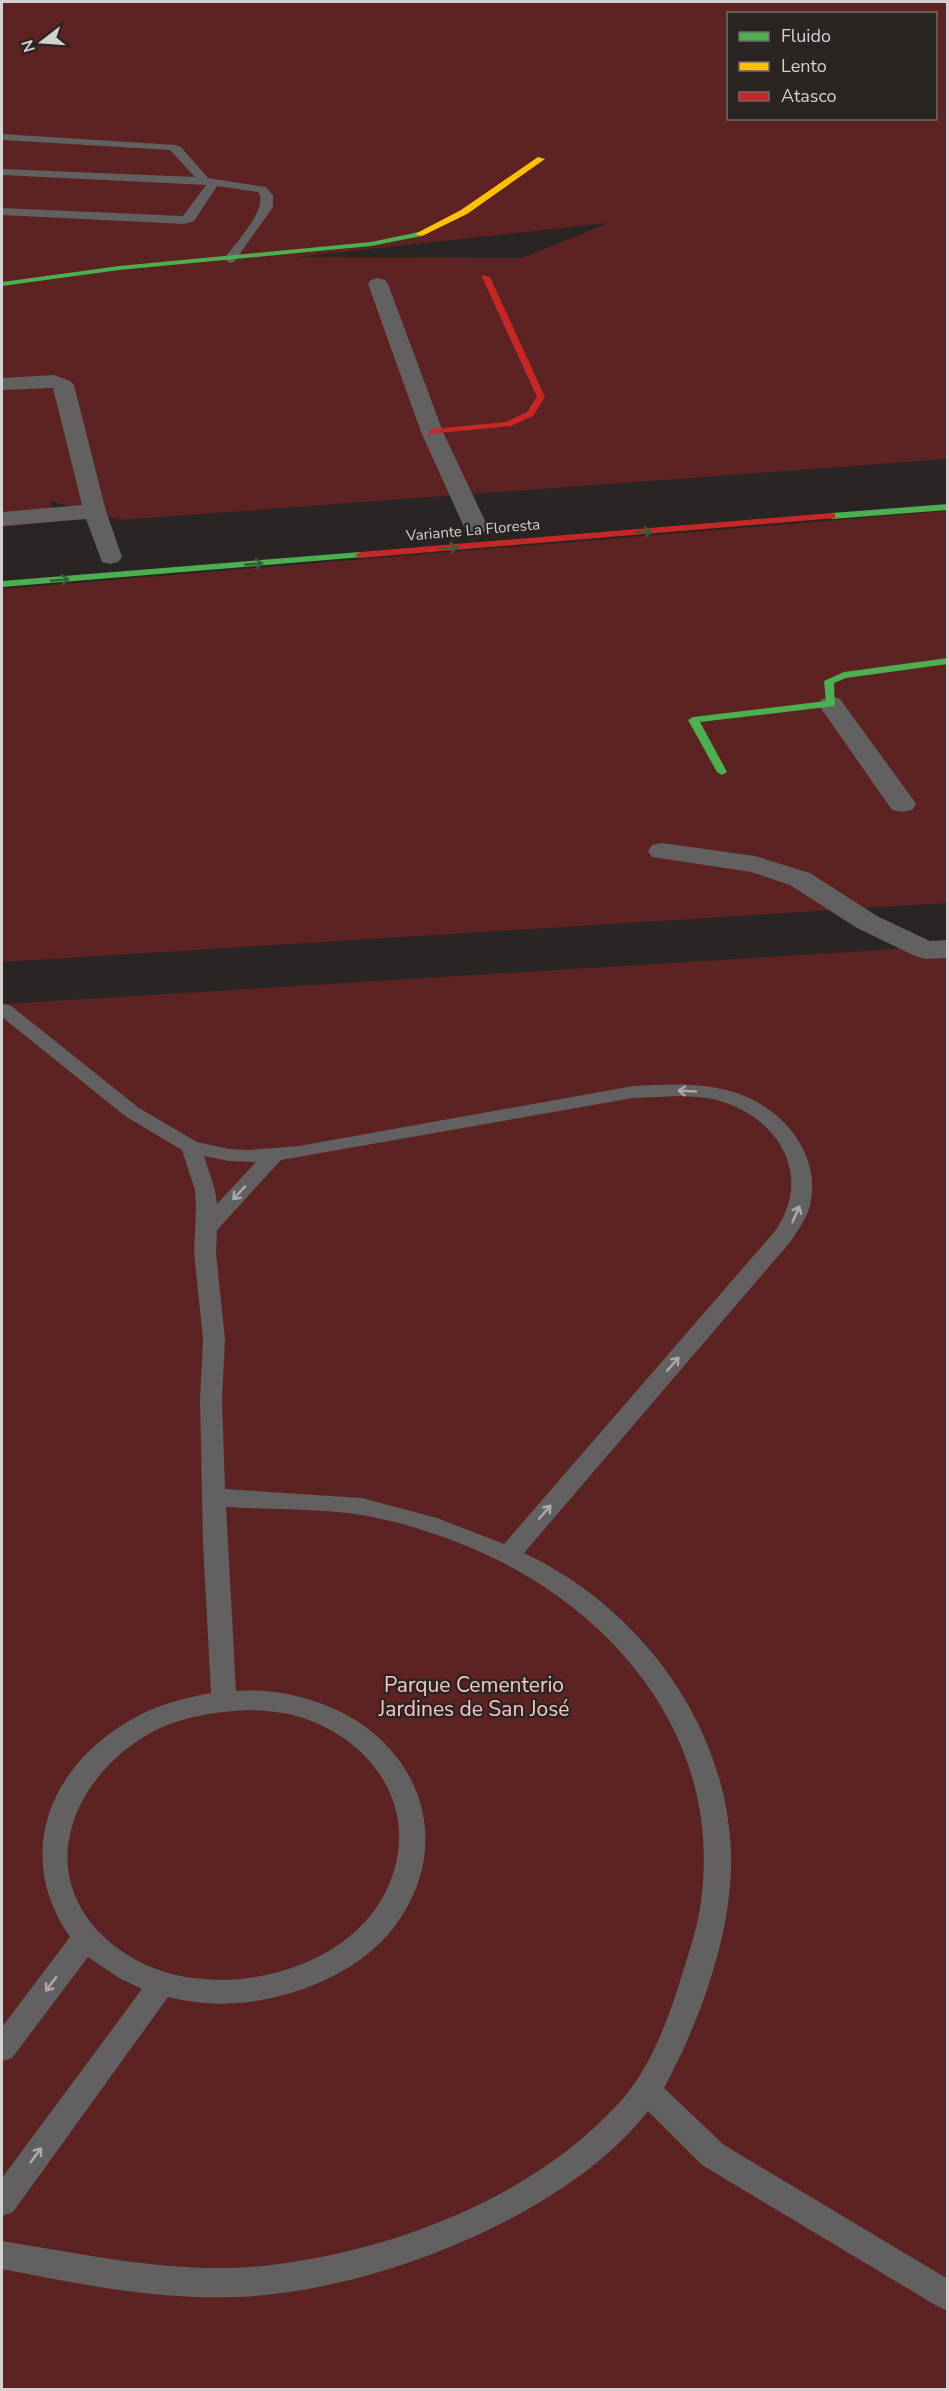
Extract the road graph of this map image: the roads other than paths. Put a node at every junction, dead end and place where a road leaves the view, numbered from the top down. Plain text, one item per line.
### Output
1 (2, 137) edge
2 (541, 159) dead end
3 (2, 172) edge
4 (209, 182) junction
5 (2, 212) edge
6 (230, 259) junction
7 (486, 276) dead end
8 (2, 284) edge
9 (378, 284) dead end
10 (2, 384) edge
11 (432, 432) junction
12 (948, 507) edge
13 (95, 511) junction
14 (2, 519) edge
15 (476, 527) dead end
16 (142, 554) dead end
17 (110, 557) dead end
18 (142, 573) junction
19 (2, 584) edge
20 (948, 661) edge
21 (831, 704) junction
22 (723, 771) dead end
23 (902, 804) dead end
24 (662, 851) dead end
25 (936, 950) edge
26 (3, 1009) dead end
27 (191, 1147) junction
28 (274, 1155) junction
29 (205, 1230) junction
30 (214, 1497) junction
31 (507, 1556) junction
32 (224, 1701) junction
33 (87, 1937) junction
34 (162, 1984) junction
35 (2, 2049) edge
36 (647, 2091) junction
37 (2, 2202) edge
38 (2, 2254) edge
39 (948, 2296) edge

1 - 4 lane
2 - 6 street
3 - 4 lane
4 - 5 lane
4 - 6 lane
6 - 8 street
7 - 11 street
9 - 11 street
10 - 13 street
11 - 15 street
18 -> 12 street, Variante La Floresta
13 - 14 street
13 - 17 street
16 - 18 street
19 -> 18 street, Variante La Floresta
20 - 21 street
21 - 22 street
21 - 23 street
24 - 25 street
26 - 27 lane
27 - 28 lane
27 - 29 lane
28 -> 29 lane
31 -> 28 lane
29 - 30 lane
30 - 31 lane
30 - 32 lane
31 - 36 lane
32 - 33 lane
32 - 34 lane
33 - 34 lane
33 -> 35 lane
37 -> 34 lane
36 - 38 lane
36 - 39 lane

